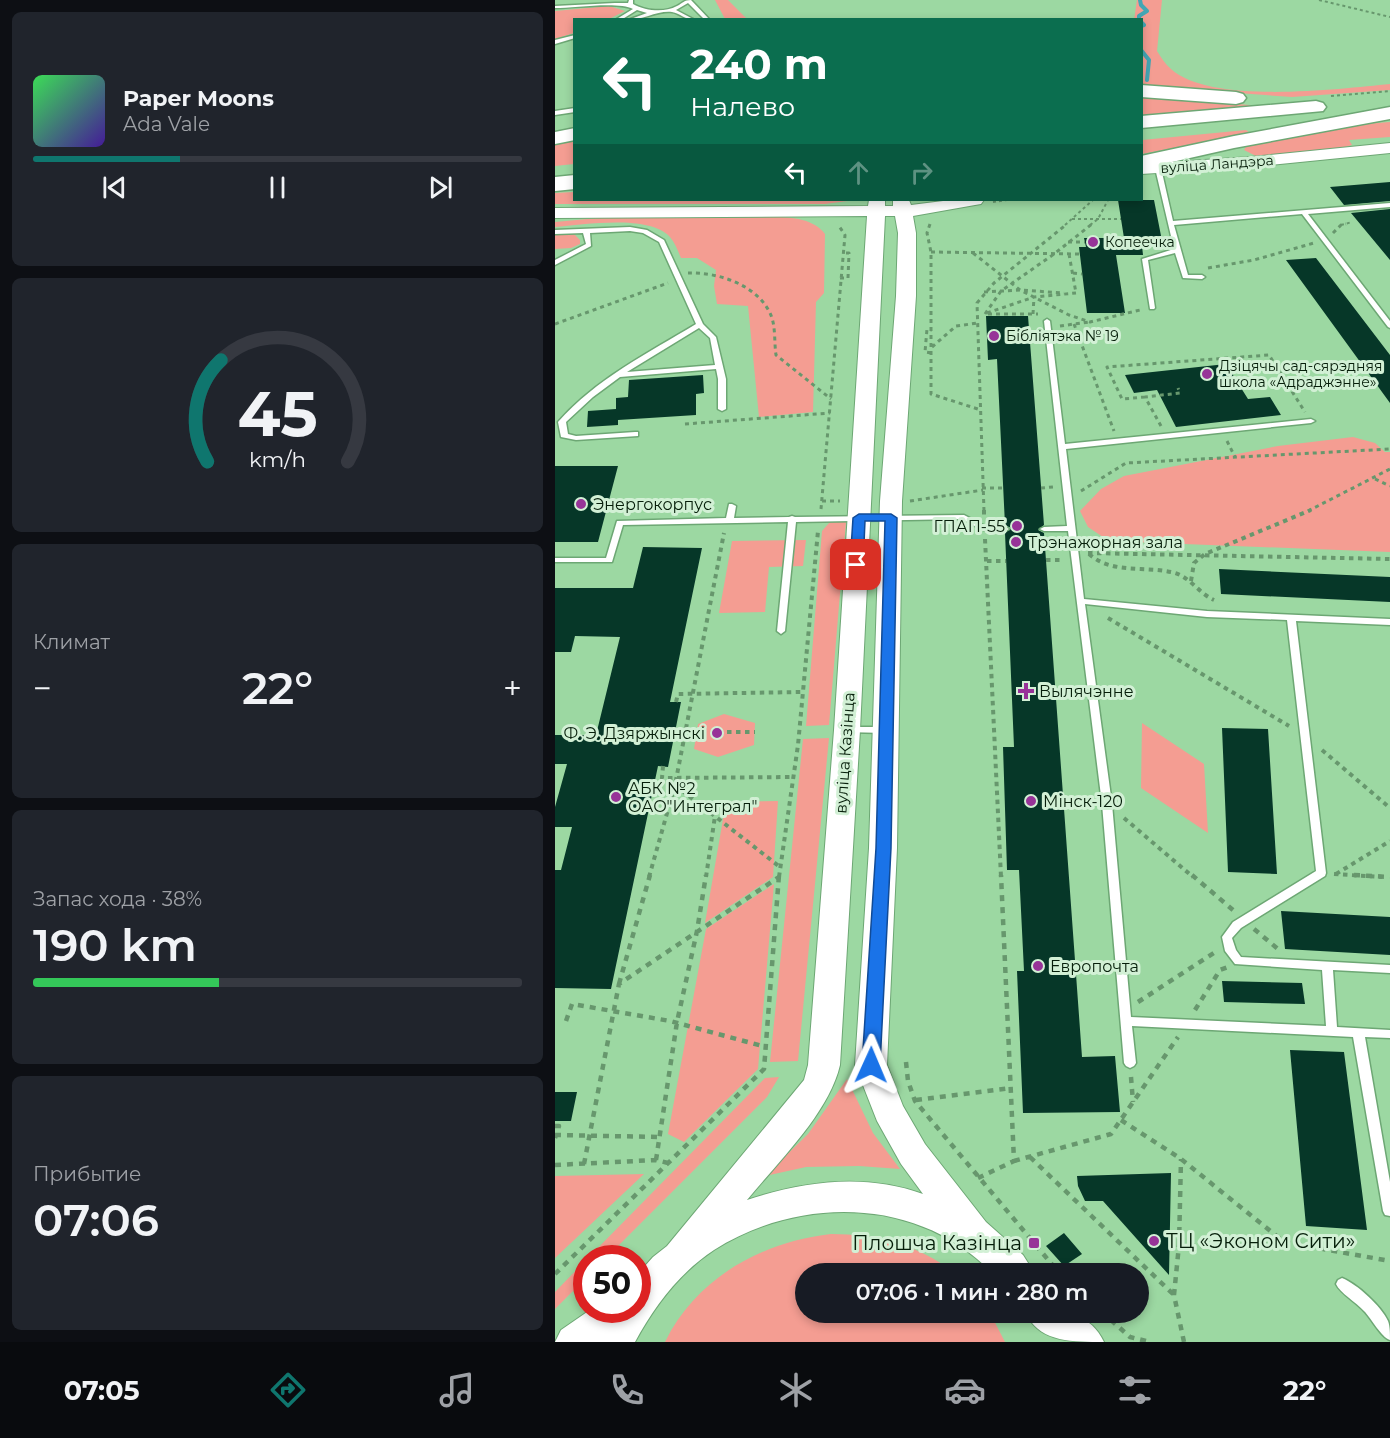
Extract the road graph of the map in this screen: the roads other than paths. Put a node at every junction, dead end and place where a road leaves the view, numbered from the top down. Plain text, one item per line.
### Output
1 (566, 0) edge
2 (617, 0) edge
3 (687, 0) edge
4 (596, 2) junction
5 (632, 5) edge
6 (557, 7) edge
7 (672, 10) junction
8 (655, 12) junction
9 (619, 18) edge
10 (636, 18) edge
11 (689, 18) edge
12 (706, 18) edge
13 (573, 37) edge
14 (555, 42) edge
15 (1143, 91) edge
16 (1388, 107) edge
17 (573, 110) edge
18 (555, 113) edge
19 (1283, 115) junction
20 (1143, 122) edge
21 (1143, 133) edge
22 (573, 134) edge
23 (555, 138) edge
24 (1234, 142) junction
25 (1390, 148) edge
26 (1251, 162) junction
27 (1147, 167) edge
28 (573, 170) edge
29 (555, 172) edge
30 (573, 182) edge
31 (555, 184) edge
32 (939, 201) edge
33 (970, 201) edge
34 (903, 205) edge
35 (1390, 205) edge
36 (555, 206) edge
37 (877, 206) edge
38 (1304, 212) junction
39 (555, 213) edge
40 (815, 213) junction
41 (1171, 223) junction
42 (586, 230) junction
43 (555, 232) edge
44 (874, 234) junction
45 (1176, 250) junction
46 (557, 260) edge
47 (1202, 277) dead end
48 (1152, 308) road end
49 (1045, 320) road end
50 (700, 325) junction
51 (1390, 326) edge
52 (720, 367) junction
53 (618, 375) junction
54 (722, 409) dead end
55 (1311, 421) road end
56 (635, 434) dead end
57 (1062, 447) junction
58 (732, 506) dead end
59 (899, 510) junction
60 (792, 518) junction
61 (859, 518) junction
62 (730, 520) junction
63 (1071, 528) junction
64 (1005, 529) dead end
65 (1044, 529) dead end
66 (555, 560) edge
67 (1080, 601) junction
68 (1291, 619) junction
69 (1390, 622) edge
70 (781, 631) dead end
71 (847, 730) junction
72 (887, 730) junction
73 (1327, 966) junction
74 (1390, 969) edge
75 (1125, 1016) junction
76 (1332, 1030) junction
77 (1358, 1032) junction
78 (1390, 1034) edge
79 (1130, 1063) road end
80 (1389, 1211) edge
81 (973, 1233) junction
82 (677, 1259) junction
83 (1005, 1263) edge
84 (651, 1280) edge
85 (1342, 1284) dead end
86 (651, 1288) edge
87 (602, 1323) edge
88 (626, 1323) edge
89 (1049, 1324) edge
90 (1390, 1334) edge
91 (574, 1342) edge
92 (615, 1342) edge
93 (1085, 1342) edge

1 - 4 lane
2 - 4 lane
3 - 7 lane
3 - 12 lane
4 - 6 lane
5 - 6 lane
5 - 8 lane
5 - 9 lane
7 - 8 lane
7 - 11 lane
8 - 10 lane
13 - 14 lane
15 - 16 highway
16 - 19 highway
16 - 24 highway
17 - 18 lane
19 - 20 highway
19 - 21 highway
22 - 23 highway
24 - 26 highway
24 - 27 highway
25 - 26 main road, вуліца Ландэра
26 - 27 main road, вуліца Ландэра
27 - 41 lane
28 - 29 highway
30 - 31 highway
32 - 34 main road
33 - 34 main road
34 - 37 main road
34 - 59 main road
35 - 38 lane
36 - 37 main road
37 - 40 main road
37 - 44 main road, вуліца Казінца
38 - 41 lane
38 - 51 lane
39 - 40 main road
40 - 44 main road
41 - 45 lane
42 - 43 lane
42 - 46 lane
42 - 50 lane
44 - 61 main road, вуліца Казінца
45 - 47 lane
45 - 48 lane
49 - 57 lane
50 - 52 lane
50 - 53 lane
52 - 53 lane
52 - 54 lane
53 - 56 lane
55 - 57 lane
57 - 63 lane
58 - 62 lane
59 - 61 lane
59 - 64 lane
59 - 72 main road
60 - 61 lane
60 - 62 lane
60 - 70 lane
61 - 71 main road, вуліца Казінца
62 - 66 lane
63 - 65 lane
63 - 67 lane
67 - 68 lane
67 - 75 lane
68 - 69 lane
68 - 73 lane
71 - 72 lane
71 - 82 main road, вуліца Казінца
72 - 81 main road
73 - 74 lane
73 - 76 lane
75 - 76 lane
75 - 79 lane
76 - 77 lane
77 - 78 lane
77 - 80 lane
81 - 82 main road
81 - 83 main road
82 - 84 main road
82 - 86 main road
85 - 90 lane
87 - 91 main road
88 - 92 main road
89 - 93 main road

